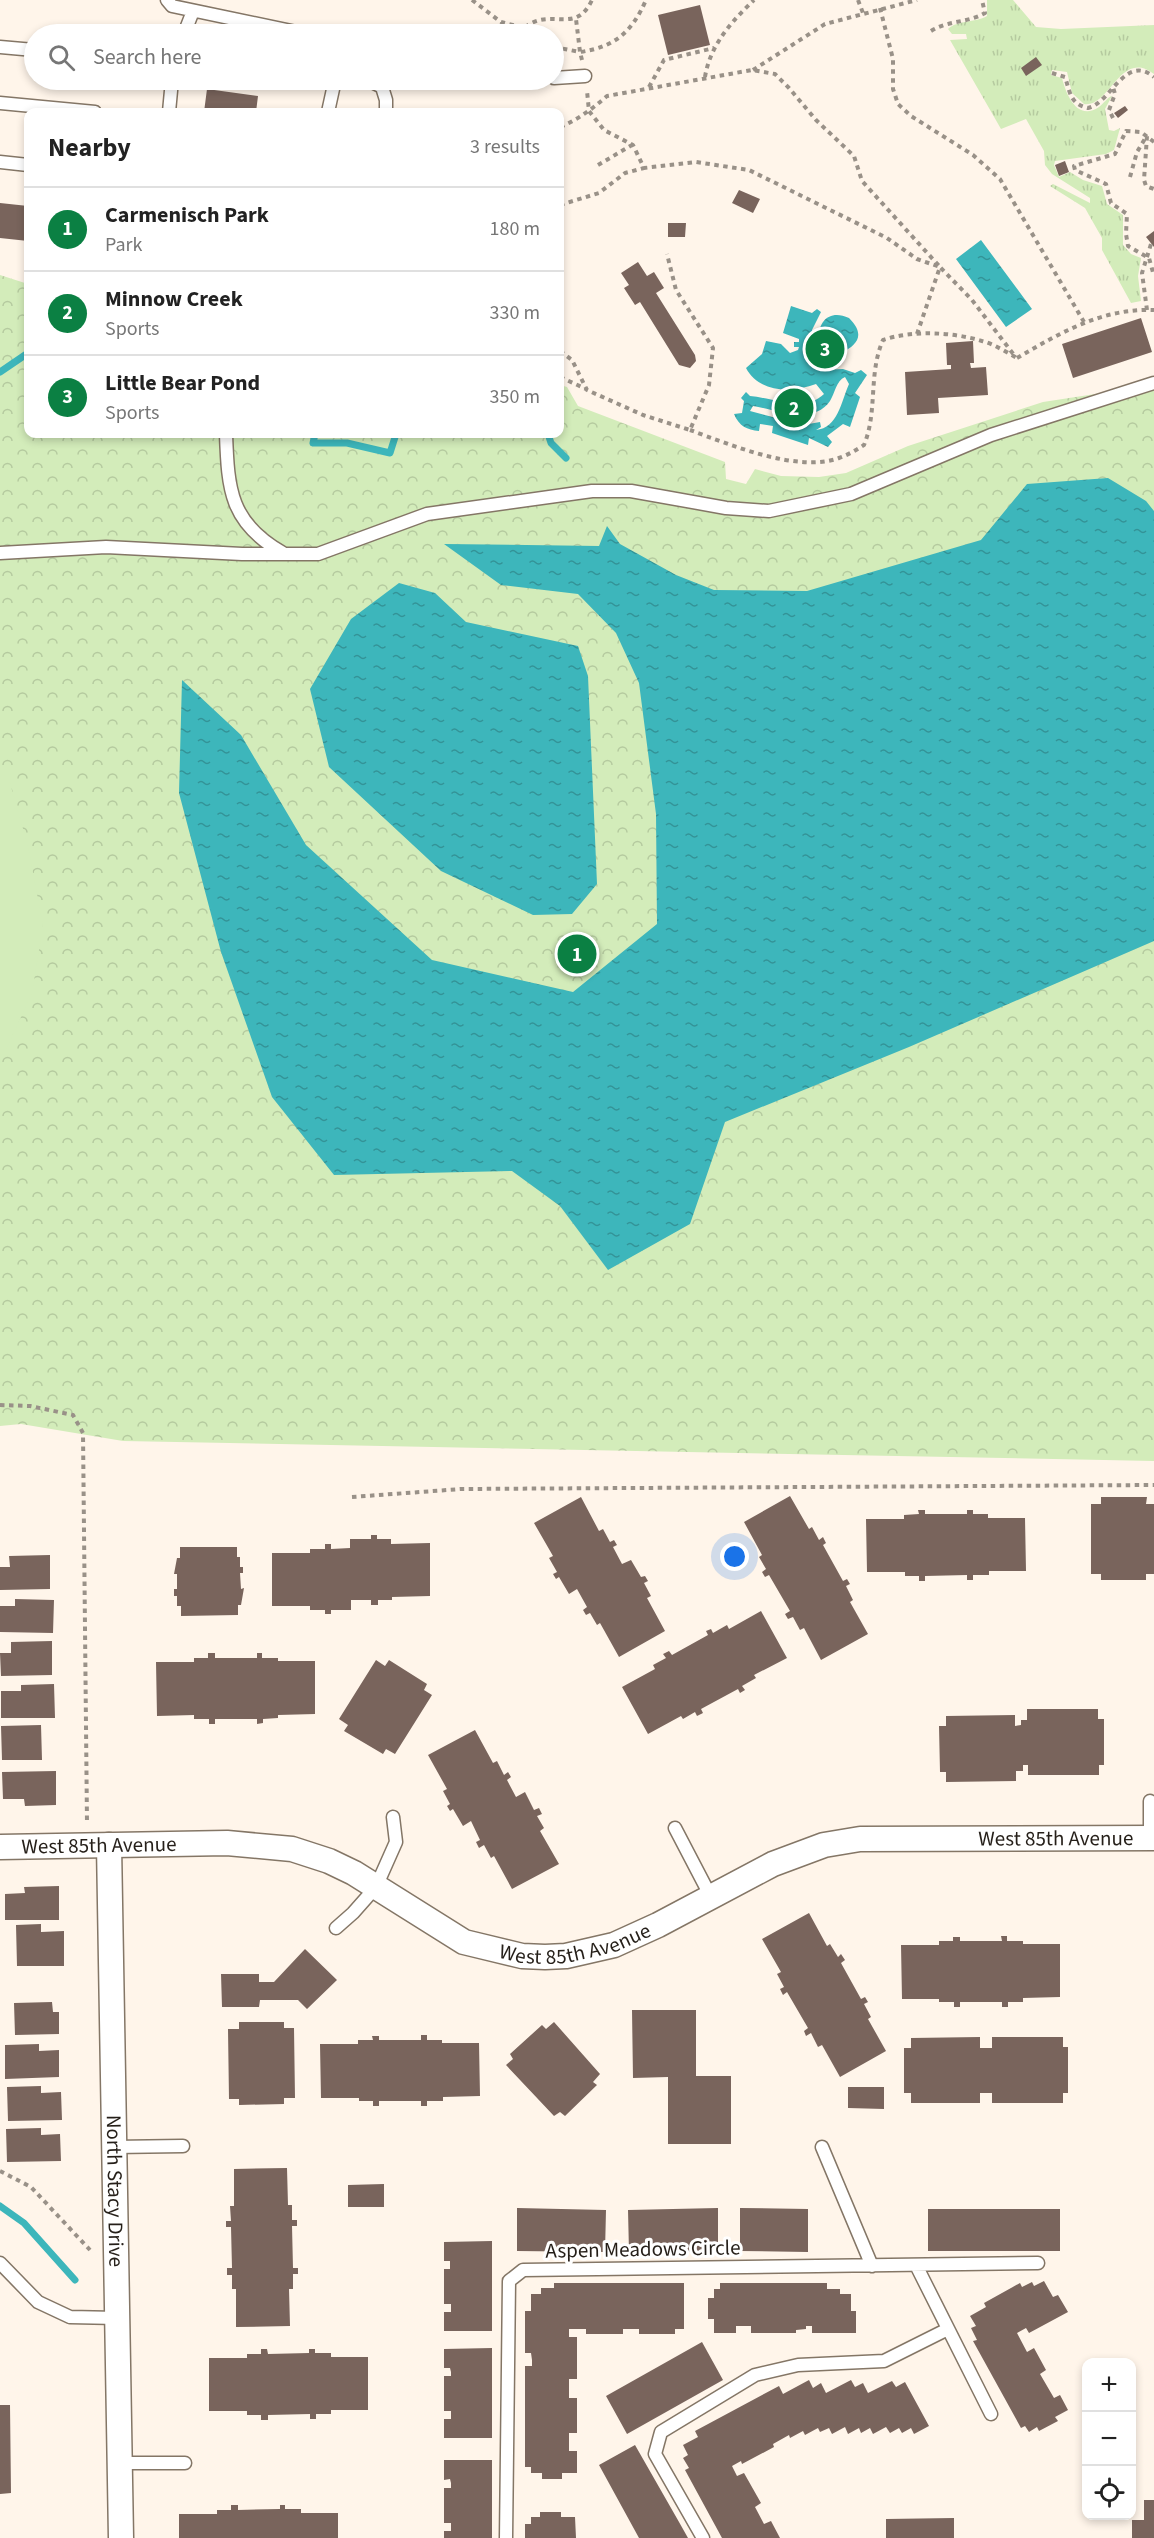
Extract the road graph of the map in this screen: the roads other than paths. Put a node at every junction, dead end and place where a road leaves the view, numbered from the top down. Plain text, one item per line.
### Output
1 (168, 0) edge
2 (193, 11) junction
3 (188, 24) edge
4 (257, 24) edge
5 (0, 47) edge
6 (24, 49) edge
7 (585, 76) road end
8 (564, 77) edge
9 (171, 90) edge
10 (332, 90) edge
11 (383, 90) edge
12 (0, 103) edge
13 (53, 108) edge
14 (169, 108) edge
15 (329, 108) edge
16 (386, 108) edge
17 (0, 162) edge
18 (24, 165) edge
19 (1154, 383) edge
20 (226, 438) edge
21 (0, 553) edge
22 (284, 553) junction
23 (1149, 1801) dead end
24 (393, 1817) dead end
25 (675, 1828) dead end
26 (1152, 1838) edge
27 (98, 1845) junction
28 (0, 1847) edge
29 (376, 1887) junction
30 (711, 1897) junction
31 (336, 1928) dead end
32 (183, 2146) dead end
33 (114, 2147) junction
34 (822, 2147) dead end
35 (0, 2263) edge
36 (1038, 2263) dead end
37 (916, 2265) junction
38 (872, 2266) junction
39 (117, 2318) junction
40 (948, 2329) junction
41 (991, 2414) dead end
42 (119, 2463) junction
43 (186, 2463) dead end
44 (121, 2538) edge
45 (506, 2538) edge
46 (703, 2538) edge

1 - 2 lane
2 - 3 lane
2 - 4 lane
5 - 6 lane
7 - 8 lane
9 - 14 lane
10 - 15 lane
11 - 16 lane
12 - 13 lane
17 - 18 lane
19 - 22 lane
20 - 22 lane
21 - 22 lane
23 - 26 lane
24 - 29 lane
25 - 30 lane
26 - 30 street, West 85th Avenue
27 - 28 street, West 85th Avenue
27 - 29 street, West 85th Avenue
27 - 33 street, North Stacy Drive
29 - 30 street, West 85th Avenue
29 - 31 lane
32 - 33 lane
33 - 39 street, North Stacy Drive
34 - 38 lane
35 - 39 lane
36 - 37 lane, Aspen Meadows Circle
37 - 38 lane, Aspen Meadows Circle
37 - 40 lane
38 - 45 lane, Aspen Meadows Circle
39 - 42 street, North Stacy Drive
40 - 41 lane
40 - 46 lane
42 - 43 lane
42 - 44 street, North Stacy Drive

